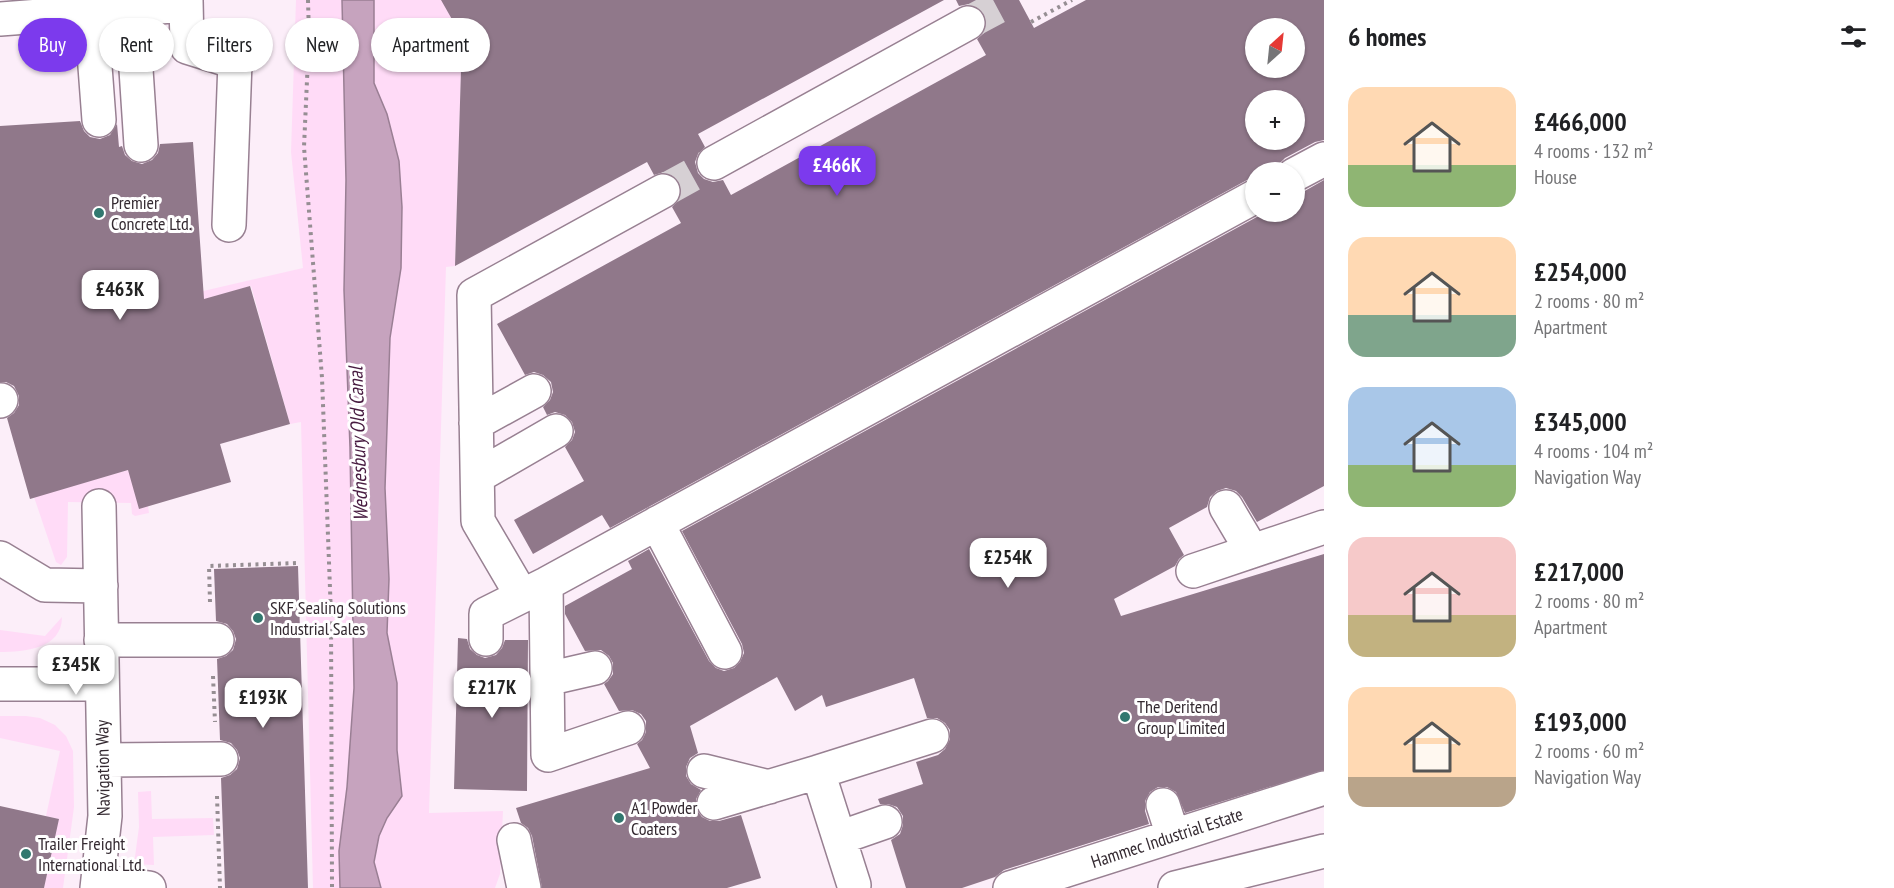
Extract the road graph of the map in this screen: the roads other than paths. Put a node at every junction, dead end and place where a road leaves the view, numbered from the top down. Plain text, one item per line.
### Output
1 (186, 3) edge
2 (132, 9) junction
3 (91, 13) junction
4 (0, 19) edge
5 (968, 23) tunnel mouth
6 (99, 120) dead end
7 (141, 145) dead end
8 (1324, 159) edge
9 (714, 163) tunnel mouth
10 (1305, 169) edge
11 (663, 191) tunnel mouth
12 (1245, 202) edge
13 (229, 225) dead end
14 (534, 391) dead end
15 (476, 423) junction
16 (556, 431) dead end
17 (477, 476) junction
18 (99, 506) dead end
19 (1226, 507) dead end
20 (657, 523) junction
21 (1324, 526) edge
22 (1252, 551) junction
23 (0, 558) edge
24 (1193, 571) dead end
25 (101, 586) junction
26 (534, 590) junction
27 (486, 639) dead end
28 (101, 640) junction
29 (214, 640) road end
30 (725, 652) dead end
31 (594, 668) dead end
32 (547, 679) junction
33 (0, 684) edge
34 (102, 684) junction
35 (628, 728) dead end
36 (932, 736) dead end
37 (218, 759) road end
38 (104, 760) junction
39 (704, 771) dead end
40 (818, 772) junction
41 (769, 787) junction
42 (1324, 788) edge
43 (714, 803) dead end
44 (1163, 805) dead end
45 (885, 822) dead end
46 (1173, 836) junction
47 (839, 837) junction
48 (514, 840) dead end
49 (1324, 851) edge
50 (97, 884) edge
51 (851, 887) edge
52 (149, 888) edge
53 (524, 888) edge
54 (1010, 888) edge
55 (1175, 888) edge

1 - 2 street
1 - 13 street
2 - 3 street
2 - 7 street
3 - 4 street
3 - 6 street
5 - 9 street
8 - 10 street
11 - 15 street
12 - 20 street
14 - 15 street
15 - 17 street
16 - 17 street
17 - 26 street
18 - 25 street, Navigation Way
19 - 22 street
20 - 26 street
20 - 30 street
21 - 22 street
22 - 24 street
23 - 25 street
25 - 28 street, Navigation Way
26 - 27 street
26 - 32 street
28 - 29 street
28 - 34 street, Navigation Way
31 - 32 street
32 - 35 street
33 - 34 street
34 - 38 street, Navigation Way
36 - 40 street
37 - 38 street
38 - 50 street, Navigation Way
39 - 41 street
40 - 41 street
40 - 47 street
41 - 43 street
42 - 46 street, Hammec Industrial Estate
44 - 46 street
45 - 47 street
46 - 54 street, Hammec Industrial Estate
47 - 51 street
48 - 53 street
49 - 55 street
50 - 52 street

